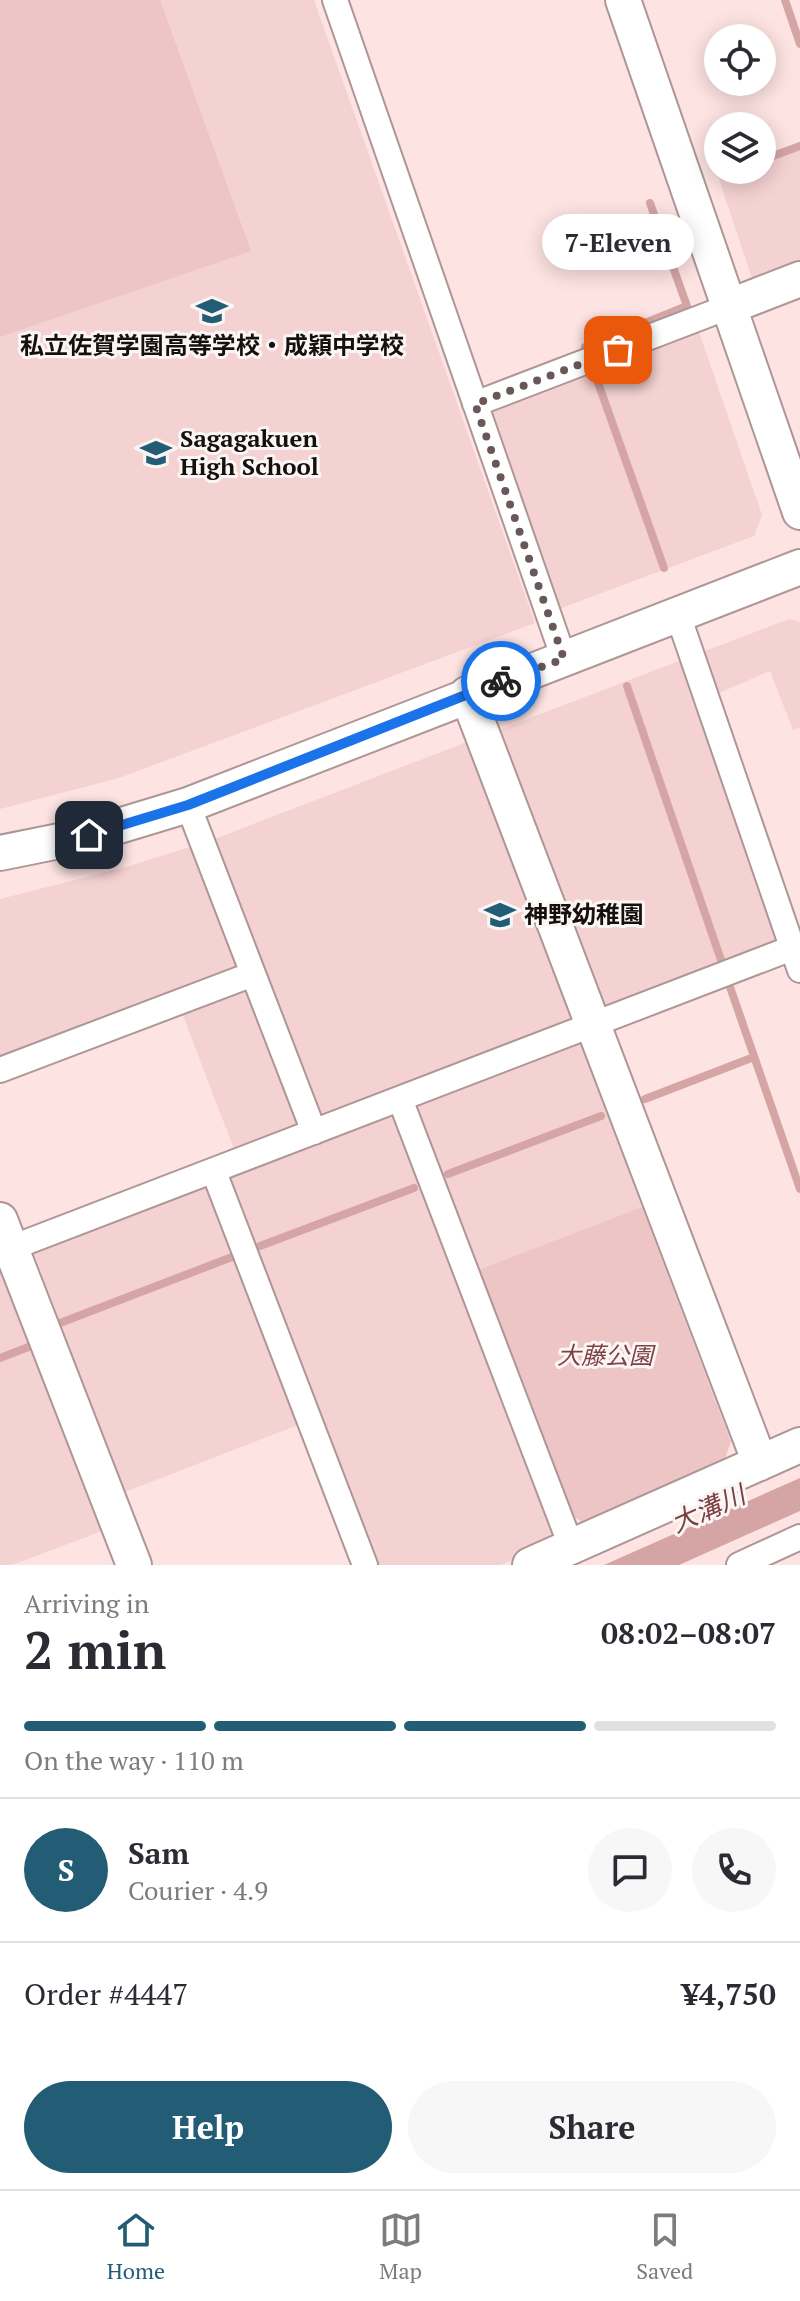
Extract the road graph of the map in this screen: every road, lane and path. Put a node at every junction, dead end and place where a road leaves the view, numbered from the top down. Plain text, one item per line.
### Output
1 (335, 0) edge
2 (623, 0) edge
3 (800, 279) edge
4 (728, 307) junction
5 (475, 404) junction
6 (800, 512) edge
7 (800, 567) edge
8 (678, 615) junction
9 (564, 659) junction
10 (467, 694) junction
11 (188, 805) junction
12 (0, 853) edge
13 (796, 959) edge
14 (253, 974) junction
15 (593, 1025) junction
16 (0, 1070) edge
17 (400, 1099) junction
18 (314, 1132) junction
19 (214, 1172) junction
20 (5, 1234) edge
21 (800, 1445) edge
22 (760, 1463) junction
23 (800, 1537) edge
24 (571, 1546) junction
25 (134, 1565) edge
26 (365, 1565) edge
27 (530, 1565) edge
28 (739, 1565) edge

1 - 5 street
2 - 4 street
3 - 4 street
4 - 5 street
4 - 6 street
5 - 9 street
7 - 8 street
8 - 9 street
8 - 13 street
9 - 10 street
10 - 11 street
10 - 15 street
11 - 12 street
11 - 14 street
13 - 15 street
14 - 16 street
14 - 18 street
15 - 17 street
15 - 22 street
17 - 18 street
17 - 24 street
18 - 19 street
19 - 20 street
19 - 26 street
20 - 25 street
21 - 22 street
22 - 24 street
23 - 28 street
24 - 27 street

